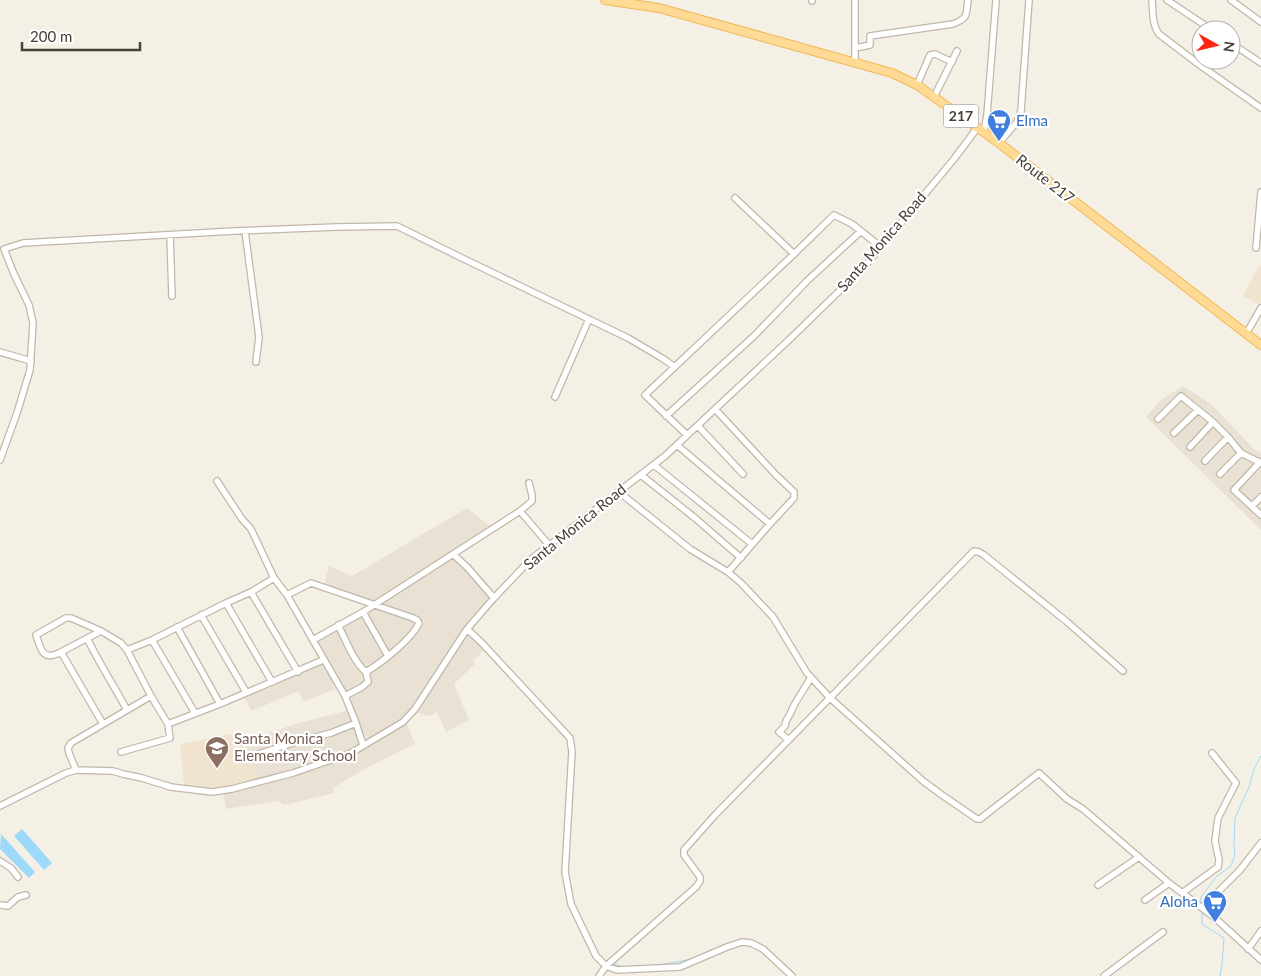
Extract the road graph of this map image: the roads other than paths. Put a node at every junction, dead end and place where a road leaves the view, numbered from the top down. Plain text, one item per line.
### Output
1 (605, 0) edge
2 (855, 0) edge
3 (968, 0) edge
4 (996, 0) edge
5 (1030, 0) edge
6 (1152, 0) edge
7 (1167, 0) edge
8 (1230, 0) edge
9 (1197, 20) edge
10 (1261, 22) edge
11 (855, 48) junction
12 (1241, 50) edge
13 (957, 51) dead end
14 (855, 62) junction
15 (952, 62) junction
16 (1261, 63) edge
17 (917, 85) junction
18 (934, 97) junction
19 (1261, 108) edge
20 (981, 129) junction
21 (999, 143) junction
22 (1261, 192) edge
23 (736, 198) dead end
24 (245, 231) junction
25 (861, 231) junction
26 (170, 235) junction
27 (881, 247) junction
28 (1256, 248) dead end
29 (794, 254) junction
30 (172, 296) dead end
31 (1261, 308) edge
32 (589, 319) junction
33 (1246, 334) junction
34 (1261, 345) edge
35 (0, 352) edge
36 (31, 361) junction
37 (256, 362) dead end
38 (675, 368) junction
39 (555, 397) dead end
40 (715, 410) junction
41 (1198, 410) junction
42 (666, 416) junction
43 (1158, 419) dead end
44 (1213, 422) junction
45 (698, 426) junction
46 (1174, 433) dead end
47 (687, 435) junction
48 (1228, 437) junction
49 (677, 445) junction
50 (1190, 447) dead end
51 (1241, 453) junction
52 (0, 460) edge
53 (1205, 461) dead end
54 (1260, 463) edge
55 (654, 465) junction
56 (743, 474) dead end
57 (1220, 474) dead end
58 (641, 475) junction
59 (216, 481) dead end
60 (529, 483) dead end
61 (619, 492) junction
62 (1261, 497) edge
63 (1252, 506) junction
64 (520, 511) junction
65 (1261, 515) edge
66 (770, 524) junction
67 (752, 544) junction
68 (549, 546) junction
69 (454, 554) junction
70 (741, 558) junction
71 (728, 572) junction
72 (274, 578) junction
73 (251, 592) junction
74 (287, 595) junction
75 (494, 598) junction
76 (226, 603) junction
77 (374, 605) junction
78 (363, 612) junction
79 (201, 615) junction
80 (338, 626) junction
81 (176, 627) junction
82 (467, 629) junction
83 (101, 630) junction
84 (87, 638) junction
85 (152, 640) junction
86 (313, 640) junction
87 (126, 650) junction
88 (61, 652) junction
89 (388, 656) junction
90 (323, 660) junction
91 (1123, 671) dead end
92 (298, 672) junction
93 (366, 672) junction
94 (811, 677) junction
95 (272, 682) junction
96 (246, 692) junction
97 (151, 696) junction
98 (345, 696) junction
99 (830, 698) junction
100 (220, 704) junction
101 (127, 710) junction
102 (195, 713) junction
103 (356, 723) junction
104 (103, 724) junction
105 (168, 724) junction
106 (789, 740) junction
107 (364, 745) junction
108 (121, 752) dead end
109 (1212, 753) dead end
110 (249, 757) dead end
111 (76, 770) junction
112 (0, 806) edge
113 (1261, 843) edge
114 (1139, 857) junction
115 (0, 860) edge
116 (18, 877) dead end
117 (1170, 883) junction
118 (1098, 885) dead end
119 (1182, 893) junction
120 (26, 895) dead end
121 (1145, 900) dead end
122 (0, 905) edge
123 (1214, 917) junction
124 (1261, 931) edge
125 (1163, 932) dead end
126 (1248, 949) junction
127 (1261, 960) edge
128 (606, 966) junction
129 (599, 976) edge
130 (792, 976) edge
131 (1104, 976) edge

1 - 14 main road, Route 217 / 217
2 - 11 street
3 - 11 street
4 - 20 street
5 - 21 street
6 - 19 street
7 - 9 street
8 - 10 street
11 - 14 street
12 - 16 street
13 - 15 street
14 - 17 main road, Route 217 / 217
15 - 17 street
15 - 18 street
17 - 18 main road, Route 217 / 217
18 - 20 main road, Route 217 / 217
20 - 21 main road, Route 217 / 217
20 - 27 street, Santa Monica Road
21 - 33 main road, Route 217 / 217
22 - 28 street
23 - 29 street
24 - 26 street
24 - 32 street
24 - 37 street
25 - 27 street
25 - 29 street
25 - 42 street
26 - 30 street
26 - 36 street
27 - 40 street, Santa Monica Road
29 - 38 street
31 - 33 street
32 - 38 street
32 - 39 street
33 - 34 main road, Route 217 / 217
35 - 36 street
36 - 52 street
38 - 42 street
40 - 45 street, Santa Monica Road
40 - 66 street
41 - 43 street
41 - 44 street
41 - 46 street
42 - 47 street
44 - 48 street
44 - 50 street
45 - 47 street, Santa Monica Road
45 - 56 street
47 - 49 street, Santa Monica Road
48 - 51 street
48 - 53 street
49 - 55 street, Santa Monica Road
49 - 66 street
51 - 54 street
51 - 57 street
54 - 63 street
55 - 58 street, Santa Monica Road
55 - 67 street
58 - 61 street, Santa Monica Road
58 - 70 street
59 - 72 street
60 - 64 street
61 - 68 street, Santa Monica Road
61 - 71 street
62 - 63 street
63 - 65 street
64 - 68 street
64 - 69 street
66 - 67 street
67 - 70 street
68 - 75 street, Santa Monica Road
69 - 75 street
69 - 77 street
70 - 71 street
71 - 94 street
72 - 73 street
72 - 74 street
73 - 76 street
73 - 92 street
74 - 77 street
74 - 86 street
75 - 82 street, Santa Monica Road
76 - 79 street
76 - 95 street
77 - 78 street
77 - 89 street
78 - 80 street
78 - 89 street
79 - 81 street
79 - 96 street
80 - 86 street
80 - 93 street
81 - 85 street
81 - 100 street
82 - 107 street, Santa Monica Road
82 - 128 street
83 - 84 street
83 - 87 street
83 - 88 street
84 - 88 street
84 - 101 street
85 - 87 street
85 - 102 street
86 - 90 street
87 - 97 street
88 - 104 street
89 - 93 street
90 - 92 street
90 - 98 street
91 - 99 street
92 - 95 street
93 - 98 street
94 - 99 street
94 - 106 street
95 - 96 street
96 - 100 street
97 - 101 street
97 - 105 street
98 - 103 street
99 - 106 street
99 - 114 street
100 - 102 street
101 - 104 street
102 - 105 street
103 - 107 street
103 - 110 street
104 - 111 street
105 - 108 street
106 - 128 street
107 - 111 street, Santa Monica Road
109 - 119 street
111 - 112 street, Santa Monica Road
113 - 123 street
114 - 117 street
114 - 118 street
115 - 116 street
117 - 119 street
117 - 121 street
119 - 123 street
120 - 122 street
123 - 126 street
124 - 126 street
125 - 131 street
126 - 127 street
128 - 129 street
128 - 130 street

